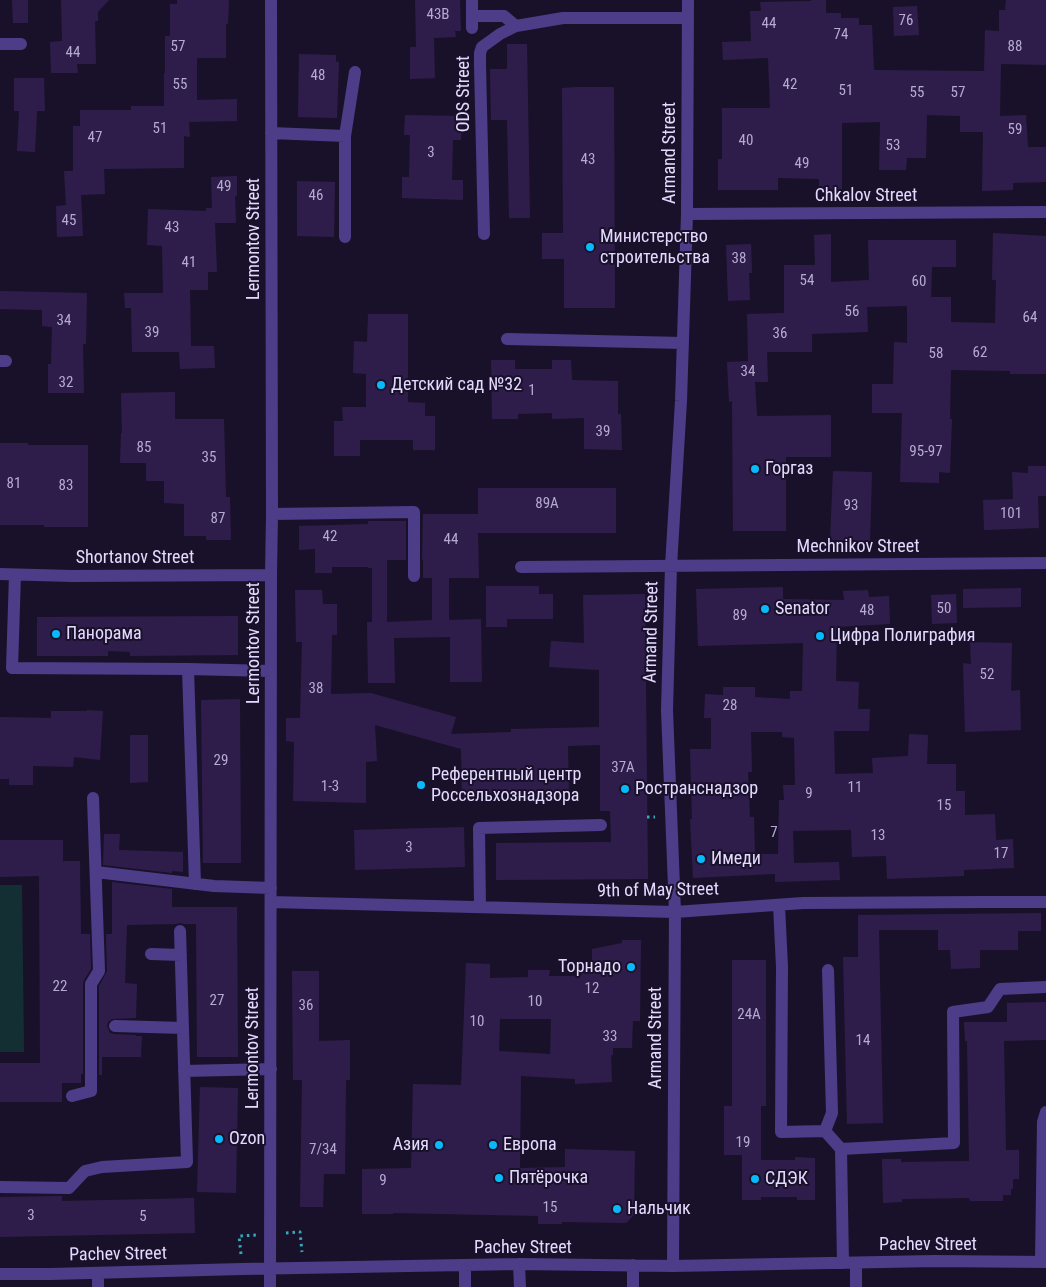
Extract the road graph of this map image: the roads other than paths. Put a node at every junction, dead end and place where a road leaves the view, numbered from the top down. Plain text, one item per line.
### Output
1 (271, 0) edge
2 (472, 0) edge
3 (688, 0) edge
4 (688, 18) junction
5 (516, 26) junction
6 (0, 44) edge
7 (21, 44) dead end
8 (355, 72) dead end
9 (271, 133) junction
10 (345, 136) junction
11 (1046, 212) edge
12 (687, 214) junction
13 (484, 234) dead end
14 (345, 237) dead end
15 (507, 339) dead end
16 (683, 343) junction
17 (272, 514) junction
18 (1046, 563) edge
19 (671, 566) junction
20 (521, 567) dead end
21 (0, 574) edge
22 (15, 575) junction
23 (271, 575) junction
24 (414, 576) dead end
25 (6, 669) edge
26 (188, 669) junction
27 (271, 671) junction
28 (93, 798) dead end
29 (601, 825) dead end
30 (96, 872) junction
31 (195, 884) junction
32 (271, 888) junction
33 (271, 902) junction
34 (1046, 902) edge
35 (779, 905) junction
36 (480, 907) junction
37 (675, 912) junction
38 (180, 931) dead end
39 (150, 954) dead end
40 (181, 955) junction
41 (828, 970) dead end
42 (1046, 987) edge
43 (115, 1026) dead end
44 (183, 1028) junction
45 (271, 1069) junction
46 (184, 1071) junction
47 (72, 1096) dead end
48 (1046, 1112) edge
49 (825, 1130) junction
50 (841, 1149) junction
51 (0, 1187) edge
52 (1043, 1262) edge
53 (849, 1263) junction
54 (519, 1264) junction
55 (465, 1265) junction
56 (633, 1265) junction
57 (673, 1266) junction
58 (270, 1269) junction
59 (98, 1273) junction
60 (0, 1274) edge
61 (98, 1287) edge
62 (270, 1287) edge
63 (465, 1287) edge
64 (520, 1287) edge
65 (632, 1287) edge
66 (856, 1287) edge

1 - 9 street, Lermontov Street
2 - 5 street
3 - 4 street, Armand Street
4 - 5 street, ODS Street
4 - 12 street, Armand Street
5 - 13 street, ODS Street
6 - 7 street
8 - 10 street
9 - 10 street
9 - 17 street, Lermontov Street
10 - 14 street
11 - 12 street, Chkalov Street
12 - 16 street, Armand Street
15 - 16 street
16 - 19 street, Armand Street
17 - 23 street, Lermontov Street
17 - 24 street
18 - 19 street, Mechnikov Street
19 - 20 street, Mechnikov Street
19 - 37 street, Armand Street
21 - 22 street, Shortanov Street
22 - 23 street, Shortanov Street
22 - 25 street
23 - 27 street, Lermontov Street
25 - 26 street
26 - 27 street
26 - 31 street
27 - 32 street, Lermontov Street
28 - 30 street
29 - 36 street
30 - 31 street
30 - 47 street
31 - 32 street
32 - 33 street, Lermontov Street
33 - 36 street, 9th of May Street
33 - 45 street, Lermontov Street
34 - 35 street, 9th of May Street
35 - 37 street, 9th of May Street
35 - 49 street
36 - 37 street, 9th of May Street
37 - 57 street, Armand Street
38 - 40 street
39 - 40 street
40 - 44 street
41 - 49 street
42 - 50 street
43 - 44 street
44 - 46 street
45 - 46 street
45 - 58 street, Lermontov Street
46 - 51 street
48 - 52 street
49 - 50 street
50 - 53 street
52 - 53 street, Pachev Street
53 - 57 street, Pachev Street
53 - 66 street
54 - 55 street, Pachev Street
54 - 56 street, Pachev Street
54 - 64 street
55 - 58 street, Pachev Street
55 - 63 street
56 - 57 street, Pachev Street
56 - 65 street
58 - 59 street, Pachev Street
58 - 62 street, Lermontov Street
59 - 60 street, Pachev Street
59 - 61 street

